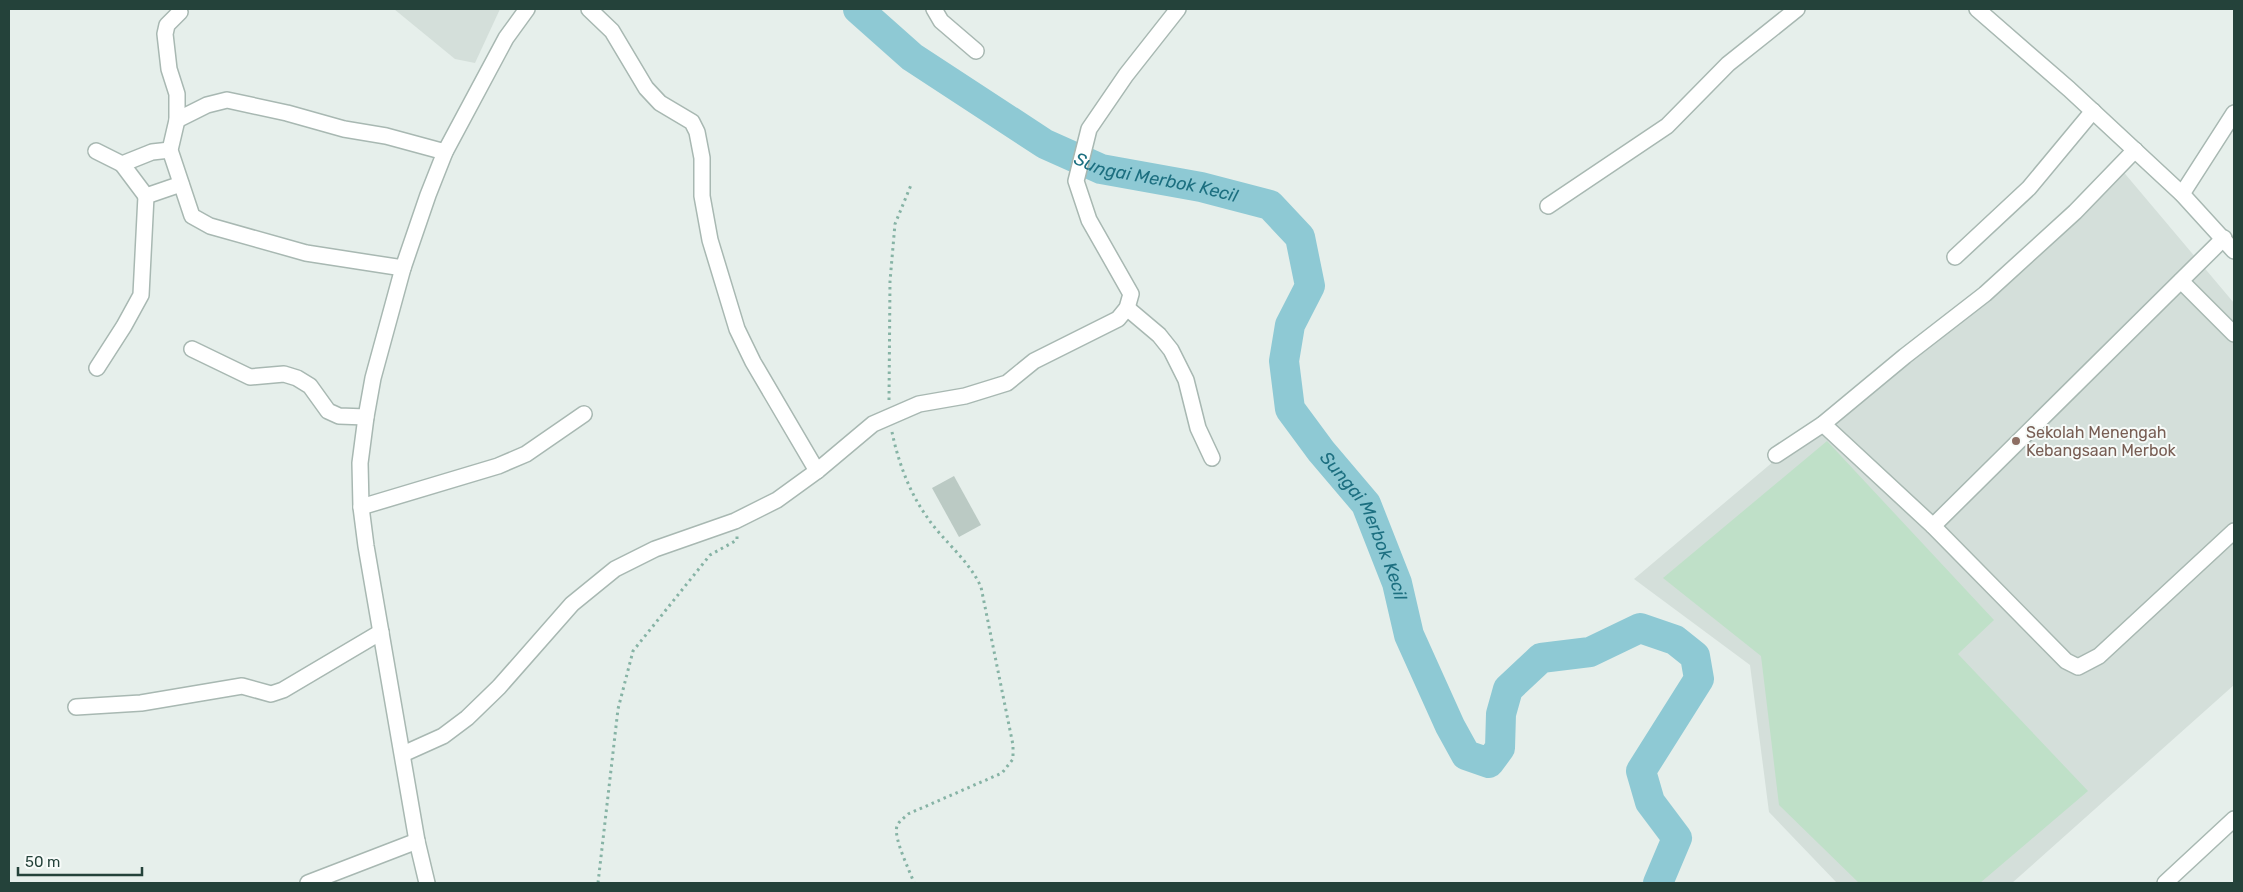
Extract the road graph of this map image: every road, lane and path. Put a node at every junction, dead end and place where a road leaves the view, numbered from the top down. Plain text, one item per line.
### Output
1 (526, 9) edge
2 (589, 9) edge
3 (934, 9) edge
4 (1178, 9) edge
5 (1797, 9) edge
6 (1977, 9) edge
7 (180, 12) dead end
8 (976, 51) dead end
9 (2092, 111) junction
10 (2234, 113) edge
11 (177, 120) junction
12 (170, 150) junction
13 (2135, 150) junction
14 (96, 151) dead end
15 (445, 152) junction
16 (122, 164) junction
17 (181, 184) junction
18 (911, 185) dead end
19 (2182, 194) junction
20 (146, 196) junction
21 (1548, 206) dead end
22 (2224, 238) junction
23 (2234, 251) edge
24 (1955, 257) dead end
25 (403, 268) junction
26 (2181, 280) junction
27 (1127, 308) junction
28 (2234, 334) edge
29 (192, 349) dead end
30 (97, 368) dead end
31 (584, 414) dead end
32 (890, 416) junction
33 (366, 417) junction
34 (1823, 424) junction
35 (1776, 455) dead end
36 (1212, 458) dead end
37 (817, 471) junction
38 (361, 506) junction
39 (735, 521) junction
40 (1933, 526) junction
41 (2234, 531) edge
42 (381, 632) junction
43 (76, 707) dead end
44 (403, 754) junction
45 (2234, 820) edge
46 (417, 841) junction
47 (308, 883) edge
48 (427, 883) edge
49 (598, 883) edge
50 (914, 883) edge
51 (2164, 883) edge

1 - 15 street
2 - 37 street
3 - 8 street
4 - 27 street
5 - 21 street
6 - 9 street
7 - 11 street
9 - 13 street
9 - 24 street
10 - 19 street
11 - 12 street
11 - 15 street
12 - 16 street
12 - 17 street
13 - 19 street
13 - 34 street
14 - 16 street
15 - 25 street
16 - 20 street
17 - 20 street
17 - 25 street
18 - 32 path
19 - 22 street
20 - 30 street
22 - 23 street
22 - 26 street
25 - 33 street
26 - 28 street
26 - 40 street
27 - 32 street
27 - 36 street
29 - 33 street
31 - 38 street
32 - 37 street
32 - 50 path
33 - 38 street
34 - 35 street
34 - 40 street
37 - 39 street
38 - 42 street
39 - 44 street
39 - 49 path
40 - 41 street
42 - 43 street
42 - 44 street
44 - 46 street
45 - 51 street
46 - 47 street
46 - 48 street

